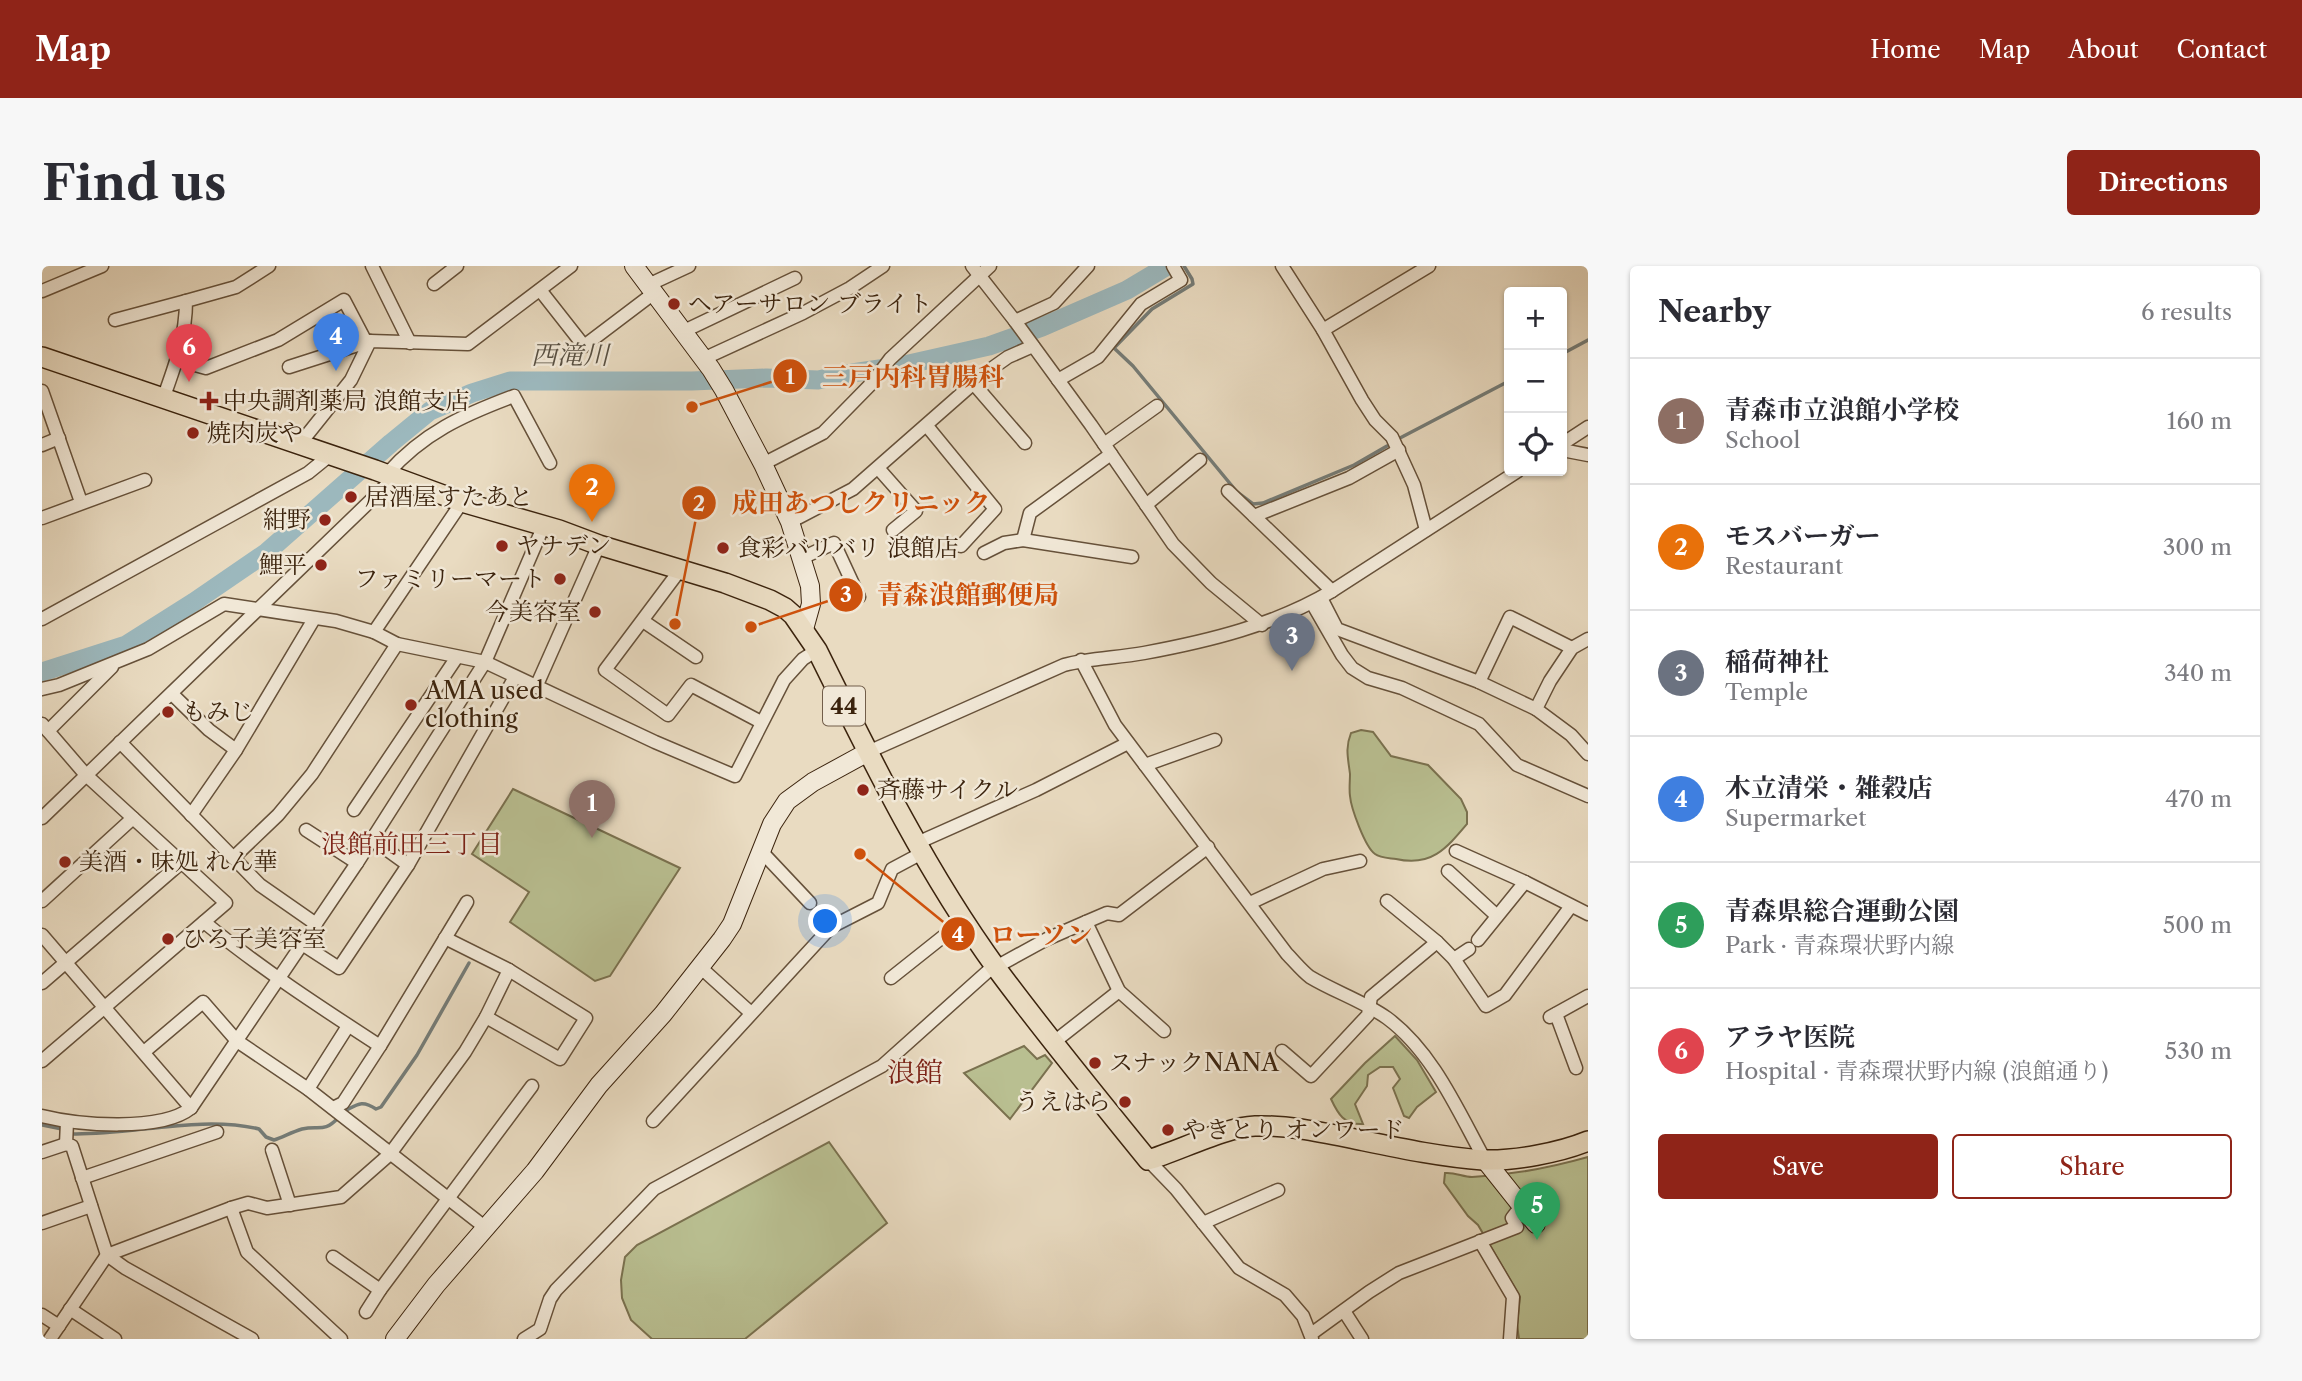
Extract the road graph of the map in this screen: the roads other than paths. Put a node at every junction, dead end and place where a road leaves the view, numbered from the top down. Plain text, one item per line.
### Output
1 (102, 266) edge
2 (270, 266) edge
3 (372, 266) edge
4 (457, 266) edge
5 (571, 266) edge
6 (634, 266) edge
7 (689, 266) edge
8 (883, 266) edge
9 (990, 266) edge
10 (1088, 266) edge
11 (1282, 266) edge
12 (1429, 266) edge
13 (89, 269) edge
14 (1176, 270) edge
15 (976, 271) edge
16 (795, 278) dead end
17 (434, 284) dead end
18 (651, 289) junction
19 (540, 290) junction
20 (42, 291) edge
21 (186, 301) junction
22 (115, 320) dead end
23 (1017, 323) junction
24 (1323, 330) junction
25 (682, 332) junction
26 (368, 342) junction
27 (410, 343) junction
28 (1031, 343) junction
29 (42, 357) edge
30 (177, 360) junction
31 (707, 364) junction
32 (289, 367) dead end
33 (1058, 380) junction
34 (974, 384) junction
35 (42, 391) edge
36 (163, 398) junction
37 (1157, 406) dead end
38 (927, 426) junction
39 (1588, 428) edge
40 (59, 438) junction
41 (1025, 443) dead end
42 (1567, 443) edge
43 (42, 444) edge
44 (299, 445) junction
45 (1108, 449) junction
46 (1567, 449) edge
47 (1399, 450) junction
48 (1588, 455) edge
49 (329, 456) junction
50 (1200, 460) dead end
51 (550, 463) dead end
52 (763, 464) junction
53 (878, 468) junction
54 (386, 474) junction
55 (1510, 476) edge
56 (145, 480) dead end
57 (1228, 491) dead end
58 (81, 502) junction
59 (462, 502) junction
60 (1146, 505) junction
61 (1254, 516) junction
62 (42, 518) edge
63 (790, 522) junction
64 (544, 525) junction
65 (893, 530) dead end
66 (1426, 530) junction
67 (1023, 540) junction
68 (598, 545) junction
69 (961, 546) dead end
70 (984, 552) dead end
71 (1132, 557) dead end
72 (802, 558) junction
73 (680, 570) junction
74 (859, 597) dead end
75 (1322, 597) junction
76 (257, 608) junction
77 (42, 619) edge
78 (314, 619) junction
79 (643, 621) junction
80 (1262, 625) junction
81 (804, 629) junction
82 (374, 632) junction
83 (1588, 639) edge
84 (397, 644) junction
85 (1572, 648) junction
86 (817, 650) junction
87 (457, 657) junction
88 (695, 657) dead end
89 (1081, 660) junction
90 (116, 662) junction
91 (485, 662) junction
92 (515, 677) junction
93 (1479, 682) junction
94 (536, 687) junction
95 (42, 689) edge
96 (172, 694) junction
97 (1536, 709) junction
98 (761, 722) junction
99 (45, 728) edge
100 (1215, 740) dead end
101 (120, 742) junction
102 (1128, 743) junction
103 (236, 750) junction
104 (868, 752) junction
105 (1588, 754) edge
106 (1145, 765) junction
107 (86, 775) junction
108 (1588, 796) edge
109 (354, 810) dead end
110 (191, 815) junction
111 (42, 818) edge
112 (133, 818) junction
113 (306, 830) dead end
114 (372, 839) junction
115 (919, 848) junction
116 (1208, 848) junction
117 (761, 851) junction
118 (1456, 852) dead end
119 (233, 858) junction
120 (1360, 861) dead end
121 (182, 862) junction
122 (357, 863) junction
123 (408, 865) junction
124 (1448, 871) dead end
125 (42, 881) edge
126 (1525, 882) junction
127 (47, 896) edge
128 (1387, 901) dead end
129 (467, 902) dead end
130 (810, 903) dead end
131 (1250, 903) junction
132 (1571, 906) junction
133 (1588, 914) edge
134 (1497, 916) junction
135 (964, 920) junction
136 (204, 922) junction
137 (1086, 922) junction
138 (316, 924) junction
139 (42, 935) edge
140 (445, 937) junction
141 (1437, 942) junction
142 (302, 944) junction
143 (1454, 959) junction
144 (66, 962) junction
145 (700, 967) junction
146 (996, 967) junction
147 (509, 970) junction
148 (891, 978) dead end
149 (279, 979) junction
150 (42, 983) edge
151 (1119, 991) junction
152 (1588, 996) edge
153 (1369, 1006) junction
154 (105, 1007) junction
155 (751, 1013) junction
156 (486, 1017) junction
157 (348, 1026) junction
158 (1164, 1031) dead end
159 (237, 1041) junction
160 (1054, 1042) junction
161 (380, 1046) junction
162 (1282, 1051) dead end
163 (144, 1052) junction
164 (42, 1061) edge
165 (1576, 1068) dead end
166 (532, 1086) dead end
167 (308, 1088) junction
168 (191, 1108) junction
169 (338, 1113) junction
170 (42, 1116) edge
171 (653, 1121) dead end
172 (67, 1122) junction
173 (217, 1132) dead end
174 (1588, 1141) edge
175 (66, 1144) junction
176 (272, 1150) dead end
177 (42, 1152) edge
178 (390, 1154) junction
179 (1148, 1160) junction
180 (1485, 1160) junction
181 (82, 1178) junction
182 (1278, 1190) dead end
183 (449, 1199) junction
184 (290, 1205) junction
185 (1522, 1205) junction
186 (91, 1206) junction
187 (231, 1208) junction
188 (42, 1223) edge
189 (1203, 1223) junction
190 (1536, 1224) dead end
191 (486, 1228) junction
192 (1480, 1241) junction
193 (107, 1255) junction
194 (332, 1257) dead end
195 (380, 1290) junction
196 (70, 1309) junction
197 (1344, 1311) junction
198 (366, 1312) dead end
199 (42, 1315) edge
200 (59, 1326) junction
201 (1312, 1337) edge
202 (50, 1339) edge
203 (115, 1339) edge
204 (251, 1339) edge
205 (341, 1339) edge
206 (395, 1339) edge
207 (524, 1339) edge
208 (1362, 1339) edge
209 (1510, 1339) edge

1 - 13 street
2 - 21 street
3 - 27 street
4 - 17 street
5 - 19 street
6 - 18 street
7 - 18 street
8 - 31 street
9 - 15 street
10 - 23 street
11 - 24 street
12 - 24 street
13 - 20 street
14 - 33 street
15 - 23 street
15 - 52 street
16 - 25 street
18 - 19 street
18 - 25 street
19 - 27 street
21 - 22 street
21 - 30 street
23 - 28 street
24 - 47 street
25 - 31 street
26 - 27 street
26 - 30 street
26 - 32 street
26 - 44 street
28 - 33 street
28 - 34 street
29 - 36 main road, 44
30 - 36 street
31 - 52 street
33 - 45 street
34 - 38 street
34 - 41 street
35 - 40 street
36 - 44 main road, 44
37 - 45 street
38 - 53 street
38 - 69 street
39 - 42 street
40 - 43 street
40 - 58 street
44 - 49 main road, 44
45 - 60 street
45 - 67 street
46 - 48 street
47 - 61 street
47 - 66 street
49 - 54 main road, 44
49 - 77 street
50 - 60 street
51 - 54 street
52 - 63 street
53 - 63 street
53 - 65 street
54 - 59 main road, 44
54 - 76 street
55 - 66 street
56 - 58 street
57 - 61 street
58 - 62 street
59 - 64 main road, 44
59 - 82 street
60 - 80 street
61 - 75 street
63 - 72 street
64 - 68 main road, 44
64 - 91 street
66 - 75 street
67 - 70 street
67 - 71 street
68 - 73 main road, 44
68 - 94 street
72 - 74 street
72 - 81 street
73 - 79 street
73 - 81 main road, 44
75 - 80 street
75 - 93 street
75 - 108 street
76 - 78 street
76 - 90 street
76 - 96 street
78 - 82 street
78 - 103 street
79 - 88 street
79 - 98 street
80 - 89 street
81 - 86 main road, 44
82 - 84 street
83 - 85 street
84 - 87 street
84 - 119 street
85 - 93 street
85 - 97 street
86 - 98 street
86 - 104 main road, 44
87 - 91 street
87 - 109 street
89 - 102 street
89 - 104 street
90 - 95 street
90 - 99 street
91 - 92 street
91 - 114 street
92 - 94 street
92 - 123 street
93 - 97 street
94 - 98 street
96 - 101 street
96 - 103 street
97 - 105 street
99 - 107 street
100 - 106 street
101 - 107 street
101 - 110 street
102 - 106 street
102 - 115 street
103 - 110 street
104 - 115 main road, 44
104 - 117 street
106 - 116 street
107 - 111 street
107 - 112 street
110 - 119 street
112 - 121 street
112 - 127 street
113 - 122 street
114 - 122 street
114 - 123 street
115 - 135 main road, 44
115 - 155 street
116 - 131 street
116 - 137 street
117 - 130 street
117 - 145 street
118 - 126 street
119 - 138 street
120 - 131 street
121 - 136 street
121 - 144 street
122 - 138 street
123 - 142 street
124 - 134 street
125 - 127 street
126 - 132 street
126 - 134 street
128 - 141 street
129 - 140 street
131 - 153 street
132 - 133 street
132 - 143 street
134 - 143 street
135 - 146 main road, 44
135 - 148 street
136 - 149 street
136 - 154 street
137 - 146 street
137 - 151 street
138 - 142 street
139 - 144 street
140 - 147 street
140 - 161 street
141 - 143 street
141 - 153 street
142 - 149 street
144 - 150 street
144 - 154 street
145 - 155 street
145 - 191 street
146 - 160 main road, 44
146 - 207 street
147 - 156 street
147 - 156 street
149 - 157 street
149 - 159 street
151 - 158 street
151 - 160 street
152 - 165 street
153 - 162 street
153 - 180 street
154 - 163 street
154 - 164 street
155 - 171 street
156 - 178 street
157 - 161 street
157 - 167 street
159 - 163 street
159 - 167 street
159 - 168 street
160 - 179 main road, 44
161 - 169 street
163 - 168 street
166 - 183 street
167 - 169 street
168 - 172 street
169 - 178 street
170 - 172 street
172 - 175 street
173 - 181 street
174 - 180 main road
175 - 177 street
175 - 181 street
176 - 184 street
178 - 183 street
178 - 184 street
179 - 180 main road
179 - 189 street
180 - 185 street
181 - 186 street
182 - 189 street
183 - 191 street
183 - 195 street
184 - 187 street
185 - 190 street
185 - 192 street
186 - 188 street
186 - 193 street
187 - 193 street
187 - 205 street
189 - 201 street
191 - 206 street
192 - 197 street
192 - 209 street
193 - 196 street
193 - 204 street
194 - 195 street
195 - 198 street
196 - 200 street
196 - 203 street
197 - 201 street
197 - 208 street
199 - 200 street
200 - 202 street

